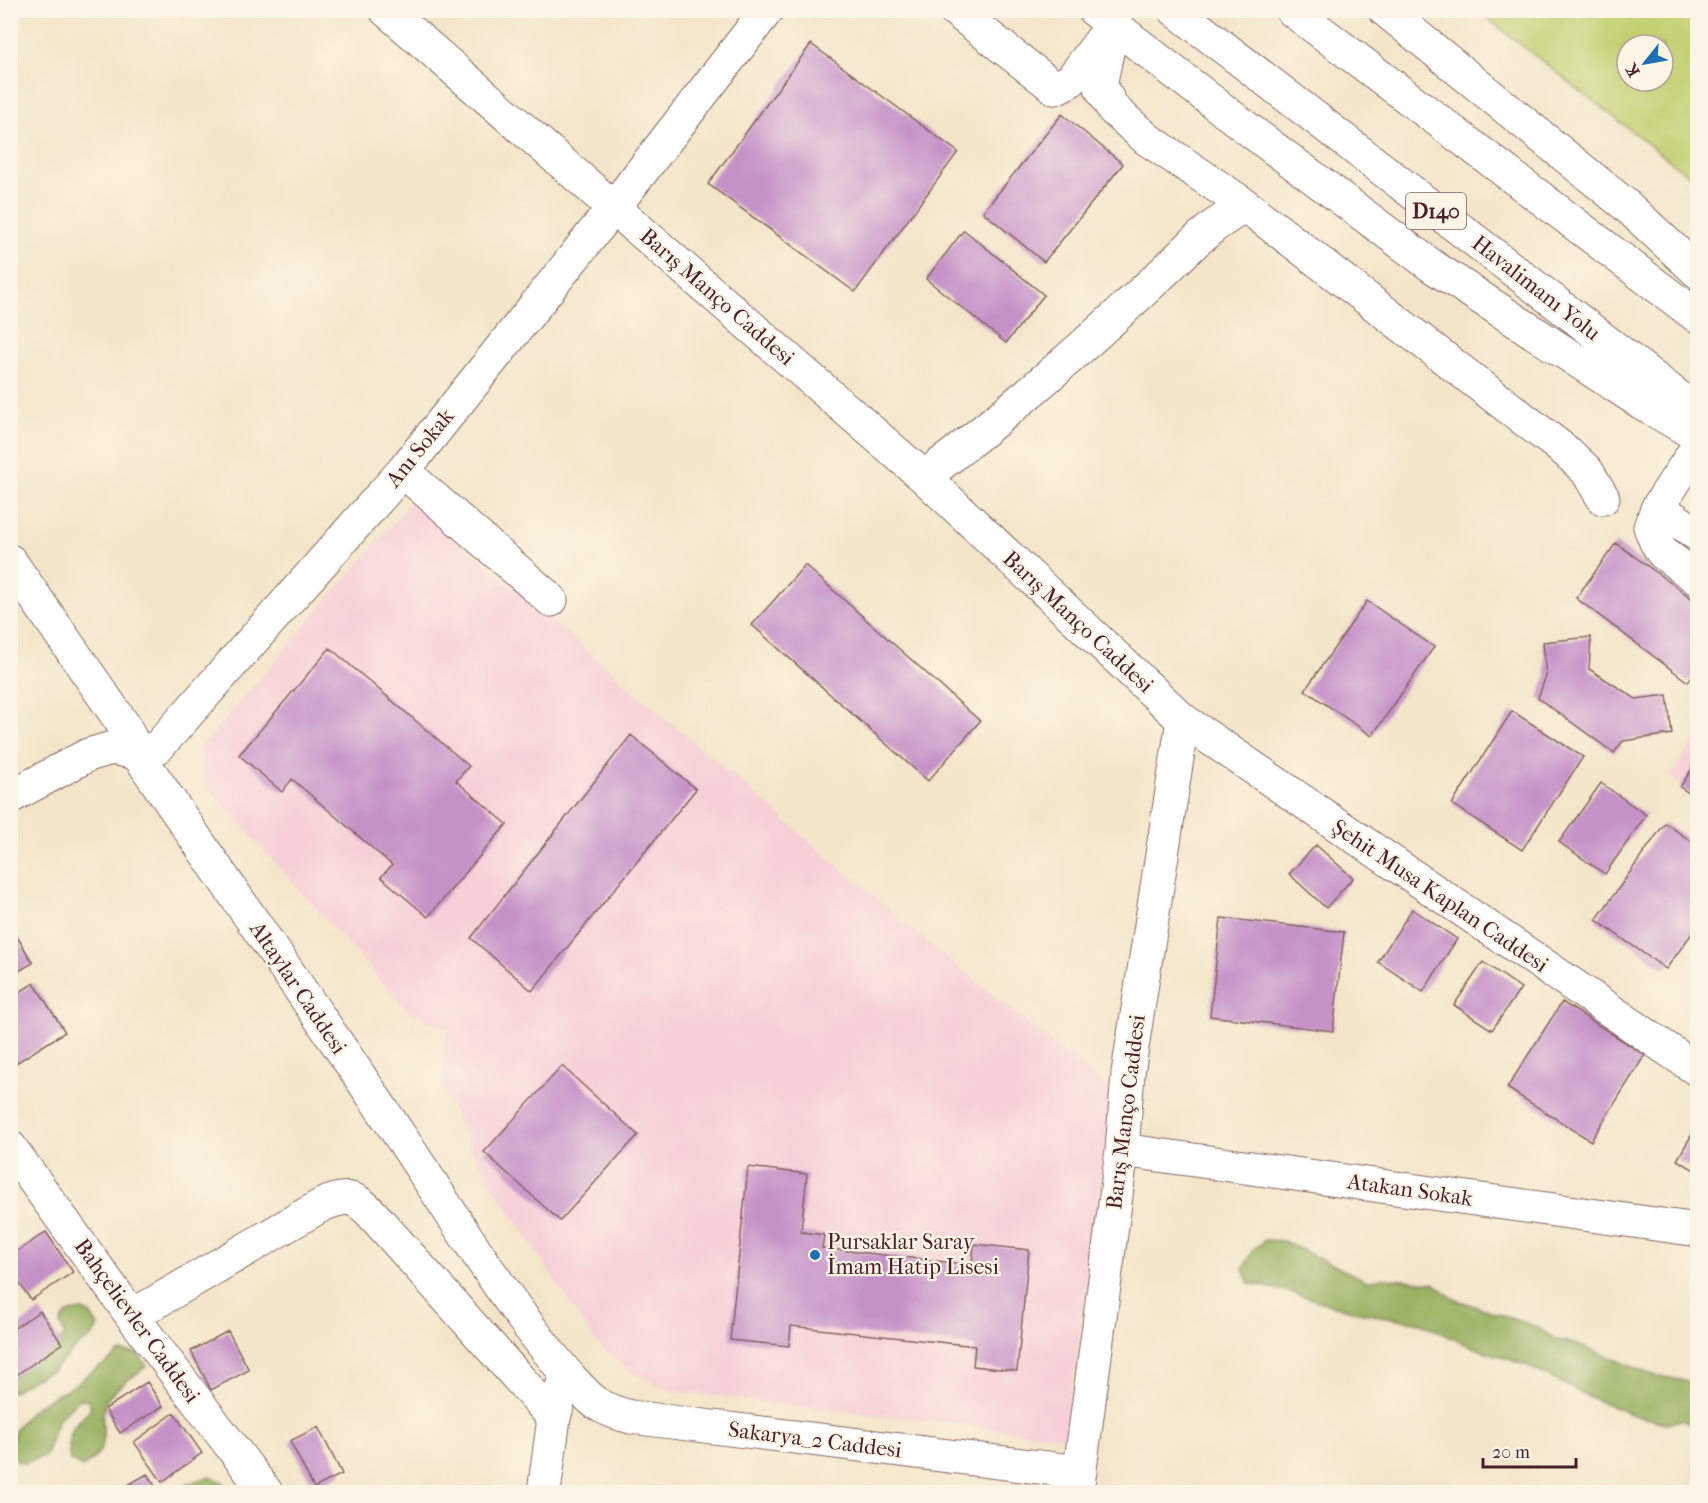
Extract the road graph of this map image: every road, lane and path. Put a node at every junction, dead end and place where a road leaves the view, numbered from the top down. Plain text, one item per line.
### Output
1 (386, 10) edge
2 (767, 10) edge
3 (955, 10) edge
4 (1175, 10) edge
5 (1292, 10) edge
6 (1385, 10) edge
7 (1103, 18) edge
8 (1245, 205) junction
9 (614, 207) junction
10 (1698, 272) edge
11 (1698, 317) edge
12 (1698, 412) edge
13 (1698, 436) edge
14 (1698, 446) edge
15 (403, 471) junction
16 (924, 477) junction
17 (1603, 498) dead end
18 (1658, 507) junction
19 (1698, 535) edge
20 (10, 561) edge
21 (1698, 579) edge
22 (551, 600) dead end
23 (1183, 720) junction
24 (137, 753) junction
25 (10, 797) edge
26 (1698, 1070) edge
27 (10, 1147) edge
28 (1122, 1150) junction
29 (1698, 1230) edge
30 (132, 1316) junction
31 (566, 1373) junction
32 (554, 1418) junction
33 (1078, 1482) edge
34 (266, 1492) edge
35 (544, 1492) edge

1 - 9 main road, Barış Manço Caddesi
2 - 9 main road, Anı Sokak
3 - 7 main road
4 - 12 main road, Havalimanı Yolu / D140
5 - 11 main road
6 - 10 main road
7 - 8 main road
7 - 13 main road
8 - 16 main road
8 - 17 main road
9 - 15 main road, Anı Sokak
9 - 16 main road, Barış Manço Caddesi
14 - 18 main road
15 - 22 main road
15 - 24 main road, Anı Sokak
16 - 23 main road, Barış Manço Caddesi
18 - 19 main road
18 - 21 main road
20 - 24 main road, Altaylar Caddesi
23 - 26 main road, Şehit Musa Kaplan Caddesi
23 - 28 main road, Barış Manço Caddesi
24 - 25 main road
24 - 31 main road, Altaylar Caddesi
27 - 30 main road, Bahçelievler Caddesi
28 - 29 main road, Atakan Sokak
28 - 33 main road, Barış Manço Caddesi
30 - 32 main road
30 - 34 main road, Bahçelievler Caddesi
31 - 32 main road
31 - 33 main road, Sakarya_2 Caddesi
32 - 35 main road

